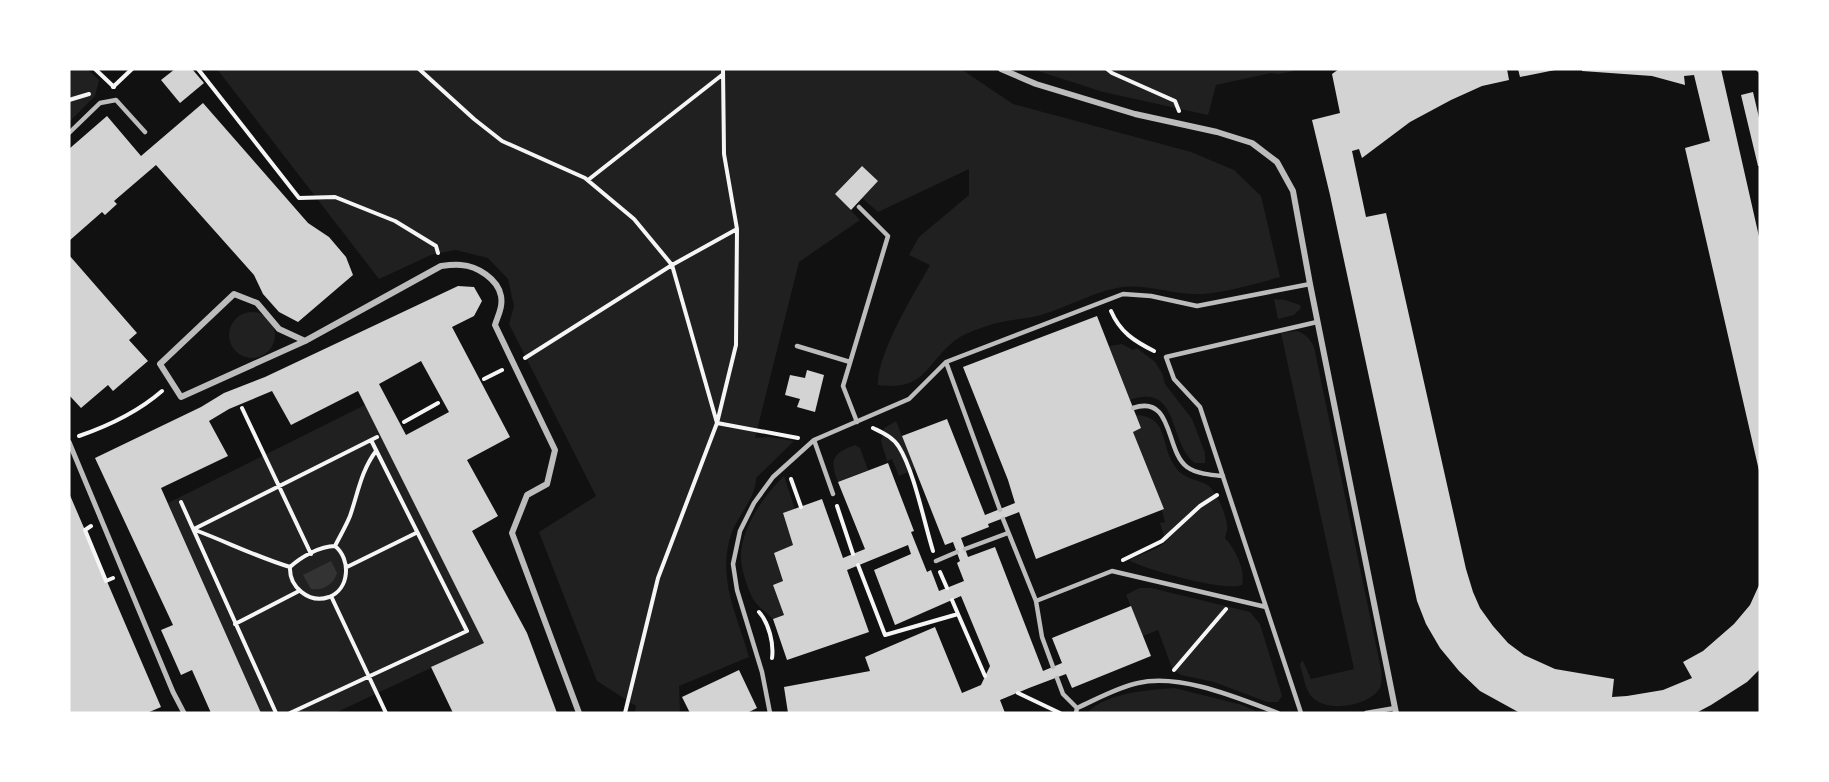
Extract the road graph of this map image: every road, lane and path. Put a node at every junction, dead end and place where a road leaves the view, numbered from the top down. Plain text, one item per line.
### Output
1 (95, 69) edge
2 (132, 69) edge
3 (198, 69) edge
4 (419, 69) edge
5 (723, 69) edge
6 (1001, 69) edge
7 (1107, 69) edge
8 (722, 75) junction
9 (114, 87) junction
10 (116, 100) junction
11 (1186, 125) junction
12 (146, 132) dead end
13 (69, 133) edge
14 (588, 180) dead end
15 (859, 207) dead end
16 (737, 230) junction
17 (672, 265) junction
18 (441, 266) junction
19 (1310, 284) junction
20 (1106, 300) junction
21 (1317, 322) junction
22 (305, 341) junction
23 (797, 346) dead end
24 (541, 349) dead end
25 (1166, 357) junction
26 (850, 362) junction
27 (946, 362) junction
28 (148, 403) dead end
29 (438, 403) dead end
30 (242, 408) dead end
31 (1133, 408) dead end
32 (404, 422) dead end
33 (856, 422) junction
34 (717, 423) junction
35 (93, 431) dead end
36 (377, 437) dead end
37 (371, 440) junction
38 (814, 440) junction
39 (69, 442) edge
40 (376, 450) junction
41 (786, 464) junction
42 (1223, 476) junction
43 (280, 488) junction
44 (1227, 489) junction
45 (832, 494) joint
46 (181, 502) dead end
47 (801, 507) dead end
48 (1000, 510) dead end
49 (102, 519) junction
50 (1003, 519) dead end
51 (194, 529) junction
52 (1008, 532) junction
53 (416, 533) junction
54 (199, 539) junction
55 (191, 542) dead end
56 (335, 546) junction
57 (965, 549) dead end
58 (957, 552) dead end
59 (311, 554) junction
60 (853, 554) dead end
61 (936, 561) junction
62 (858, 565) dead end
63 (290, 567) junction
64 (347, 567) junction
65 (1112, 571) junction
66 (106, 581) dead end
67 (947, 588) dead end
68 (299, 591) junction
69 (331, 596) junction
70 (1234, 599) junction
71 (952, 600) dead end
72 (1036, 600) junction
73 (1266, 607) junction
74 (958, 614) junction
75 (235, 624) junction
76 (1053, 667) dead end
77 (369, 676) junction
78 (985, 676) dead end
79 (1057, 678) dead end
80 (1165, 680) junction
81 (1018, 693) dead end
82 (1076, 710) edge
83 (1396, 710) edge
84 (184, 713) edge
85 (276, 713) edge
86 (290, 713) edge
87 (386, 713) edge
88 (579, 713) edge
89 (625, 713) edge
90 (770, 713) edge
91 (1060, 713) edge
92 (1278, 713) edge
93 (1300, 713) edge
94 (1366, 713) edge

1 - 9 path
2 - 9 path
3 - 18 path
4 - 17 path
5 - 8 path
6 - 11 street
7 - 11 path
8 - 14 path
8 - 16 path
9 - 10 path
10 - 12 lane
10 - 13 lane
11 - 19 street
15 - 26 lane
16 - 17 path
16 - 34 path
17 - 24 path
17 - 34 path
18 - 22 street
18 - 88 street
19 - 20 lane
19 - 21 street
20 - 25 path
20 - 27 lane
21 - 25 lane
21 - 83 street
22 - 22 street
23 - 26 lane
25 - 42 lane
26 - 33 lane
27 - 33 lane
27 - 48 lane
28 - 35 path
29 - 32 path
30 - 43 path
31 - 42 lane
33 - 38 lane
33 - 61 path
34 - 38 path
34 - 89 path
36 - 37 path
37 - 40 path
37 - 43 path
38 - 41 lane
38 - 45 lane
39 - 49 street
40 - 53 path
40 - 56 path
41 - 47 path
41 - 90 lane
42 - 44 lane
43 - 51 path
43 - 59 path
44 - 65 path
44 - 73 lane
45 - 60 path
46 - 51 path
49 - 66 path
49 - 84 street
50 - 52 lane
51 - 54 path
51 - 63 path
52 - 57 lane
52 - 72 lane
53 - 64 path
53 - 77 path
54 - 55 path
54 - 75 path
56 - 59 path
56 - 64 path
58 - 61 lane
59 - 63 path
61 - 67 path
62 - 74 path
63 - 68 path
64 - 69 path
65 - 70 lane
65 - 72 lane
68 - 69 path
68 - 75 path
69 - 77 path
70 - 73 lane
70 - 80 path
71 - 74 path
72 - 76 lane
73 - 93 lane
74 - 78 path
75 - 85 path
77 - 86 path
77 - 87 path
79 - 82 lane
80 - 82 lane
80 - 92 lane
81 - 91 path
83 - 94 lane

